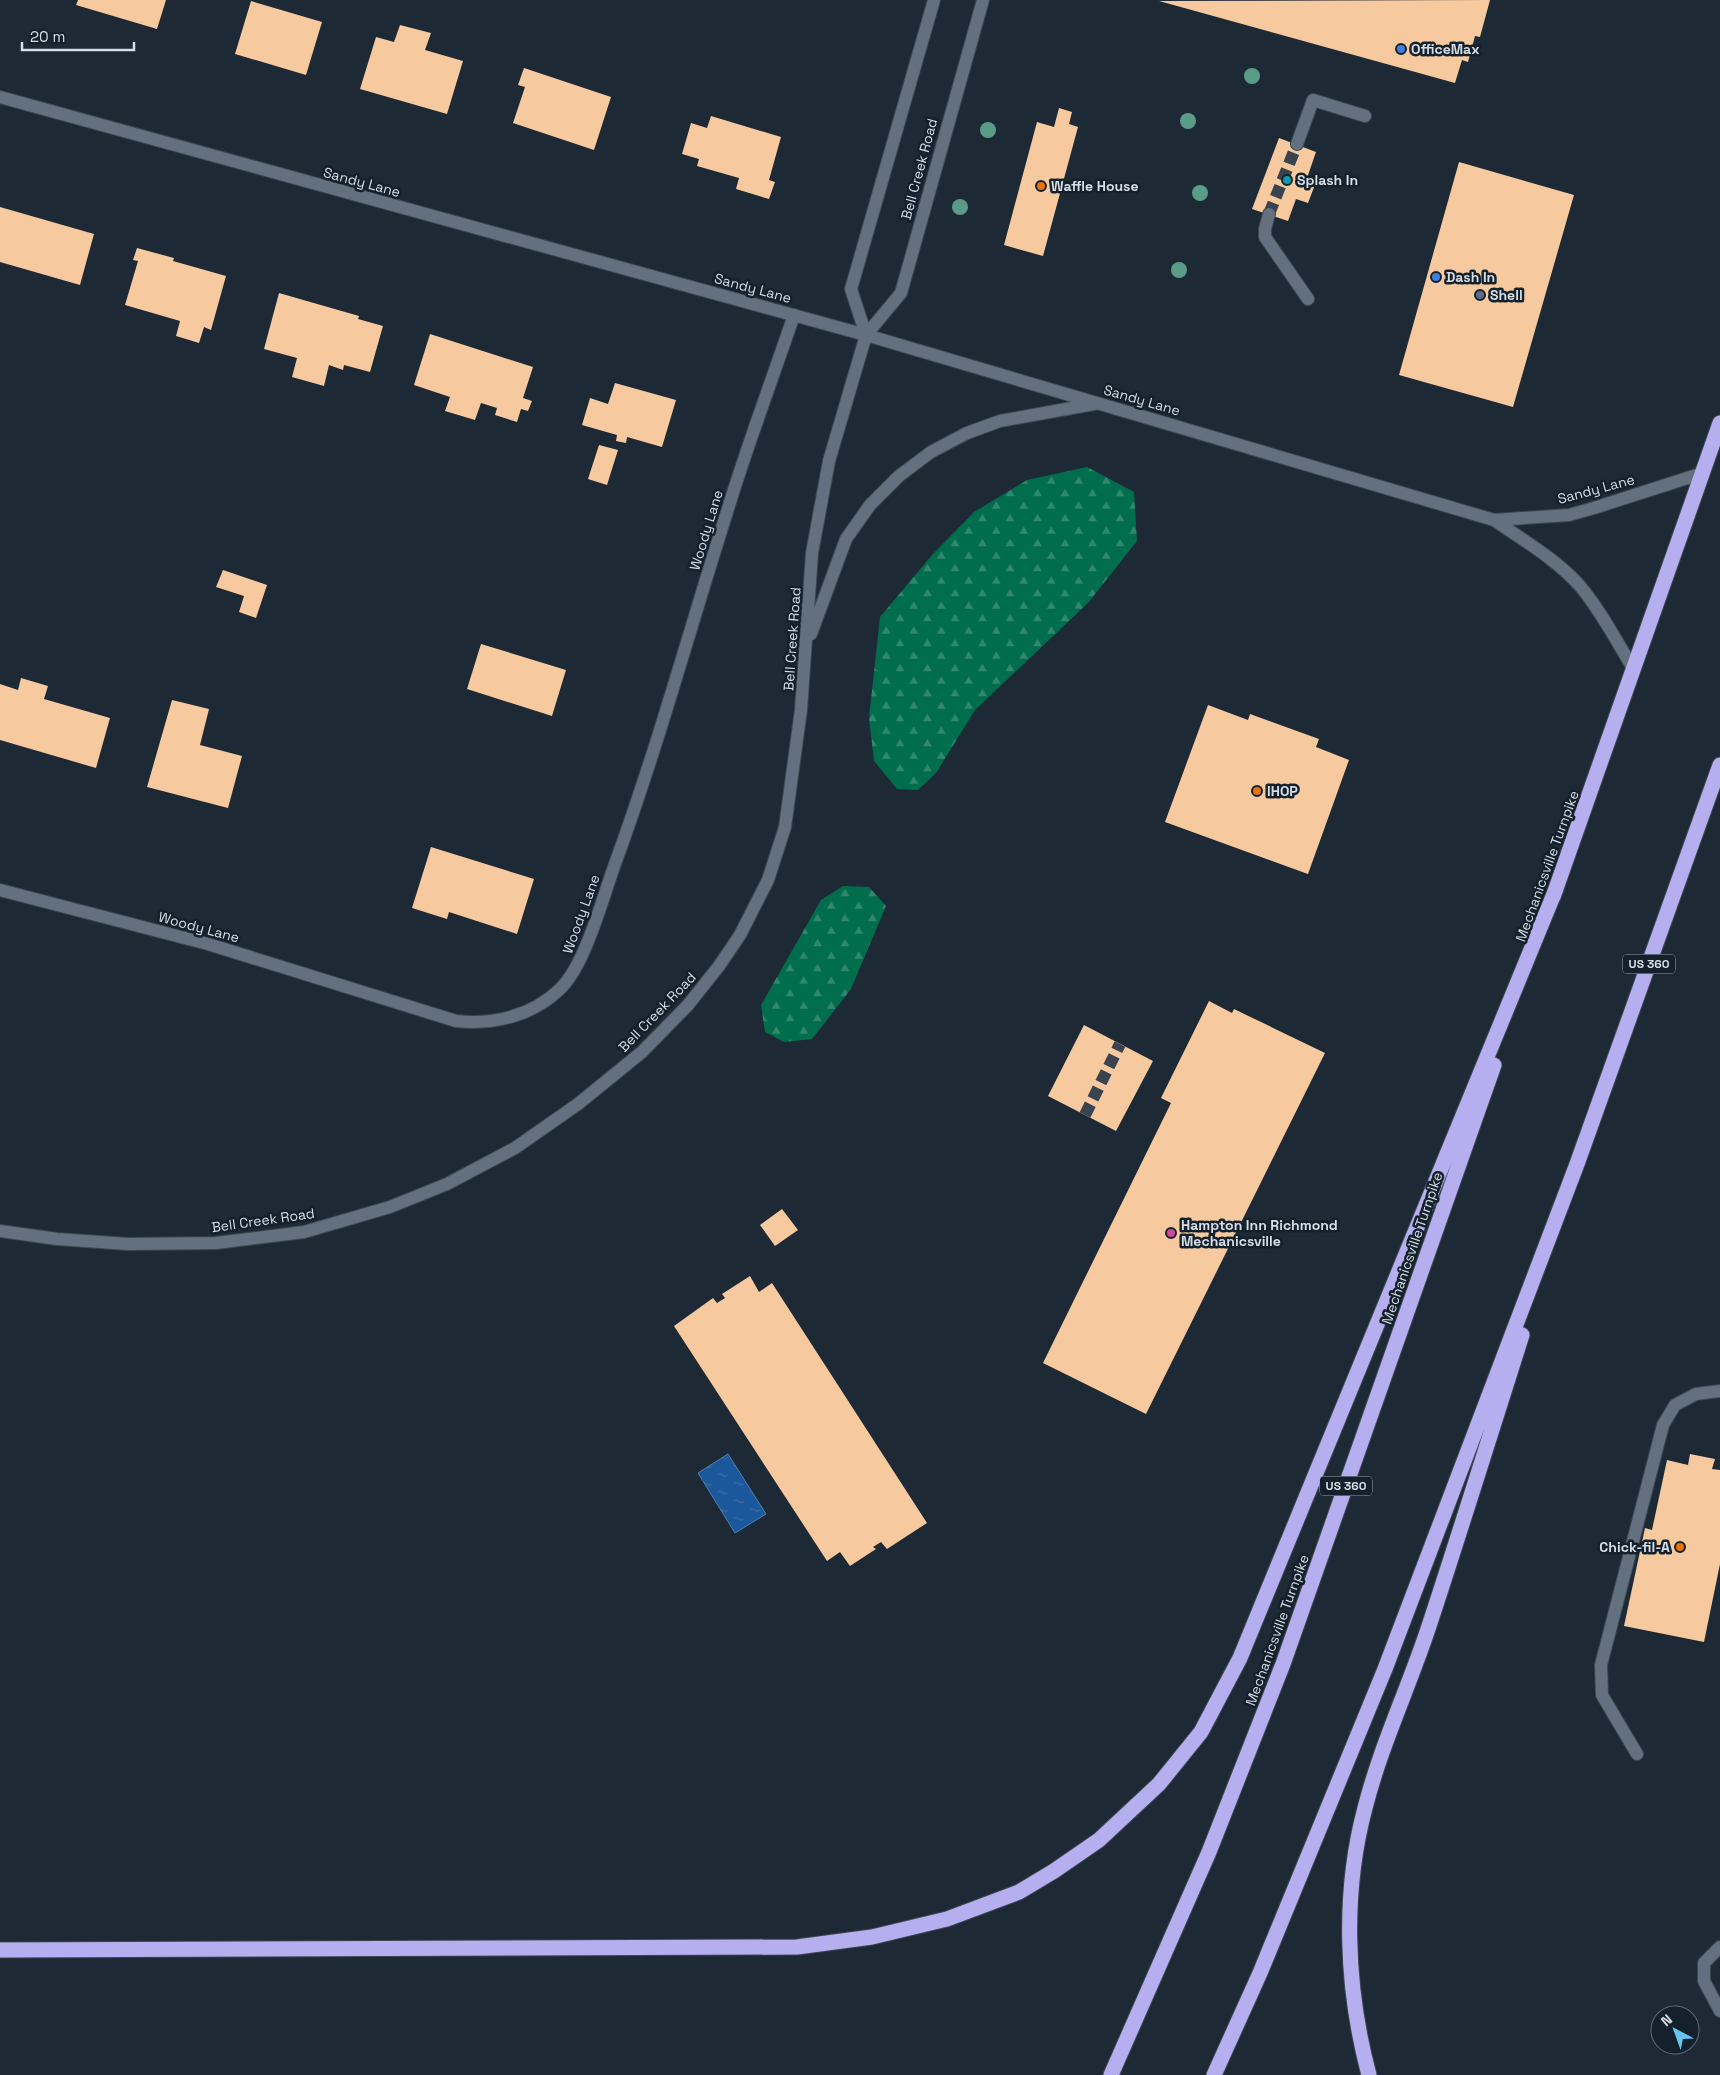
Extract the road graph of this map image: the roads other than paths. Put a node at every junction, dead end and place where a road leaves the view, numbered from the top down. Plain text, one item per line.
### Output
1 (934, 0) edge
2 (983, 0) edge
3 (0, 97) edge
4 (1365, 116) dead end
5 (1297, 144) tunnel mouth
6 (1269, 214) tunnel mouth
7 (1308, 299) dead end
8 (794, 315) junction
9 (866, 335) junction
10 (1099, 403) junction
11 (1720, 423) edge
12 (1703, 473) junction
13 (1494, 520) junction
14 (806, 648) junction
15 (1634, 670) junction
16 (1720, 765) edge
17 (1556, 889) junction
18 (0, 890) edge
19 (1577, 1164) junction
20 (0, 1231) edge
21 (1720, 1391) edge
22 (1637, 1754) dead end
23 (1720, 1946) edge
24 (0, 1950) edge
25 (1720, 2011) edge
26 (1111, 2075) edge
27 (1214, 2075) edge
28 (1369, 2075) edge

1 - 9 street
2 - 9 street, Bell Creek Road
3 - 8 street, Sandy Lane
4 - 5 street
6 - 7 street
8 - 9 street, Sandy Lane
8 - 18 street, Woody Lane
9 - 10 street, Sandy Lane
9 - 14 street, Bell Creek Road
10 - 13 street, Sandy Lane
10 - 14 street
11 - 12 highway, Mechanicsville Turnpike / US 360
12 - 13 street, Sandy Lane
12 - 15 highway, Mechanicsville Turnpike / US 360
13 - 15 street, Sandy Lane
14 - 20 street, Bell Creek Road
15 - 17 highway, Mechanicsville Turnpike / US 360
16 - 19 highway, US 360
17 - 24 highway
17 - 26 highway, Mechanicsville Turnpike / US 360
19 - 27 highway, US 360
19 - 28 highway
21 - 22 street
23 - 25 street

